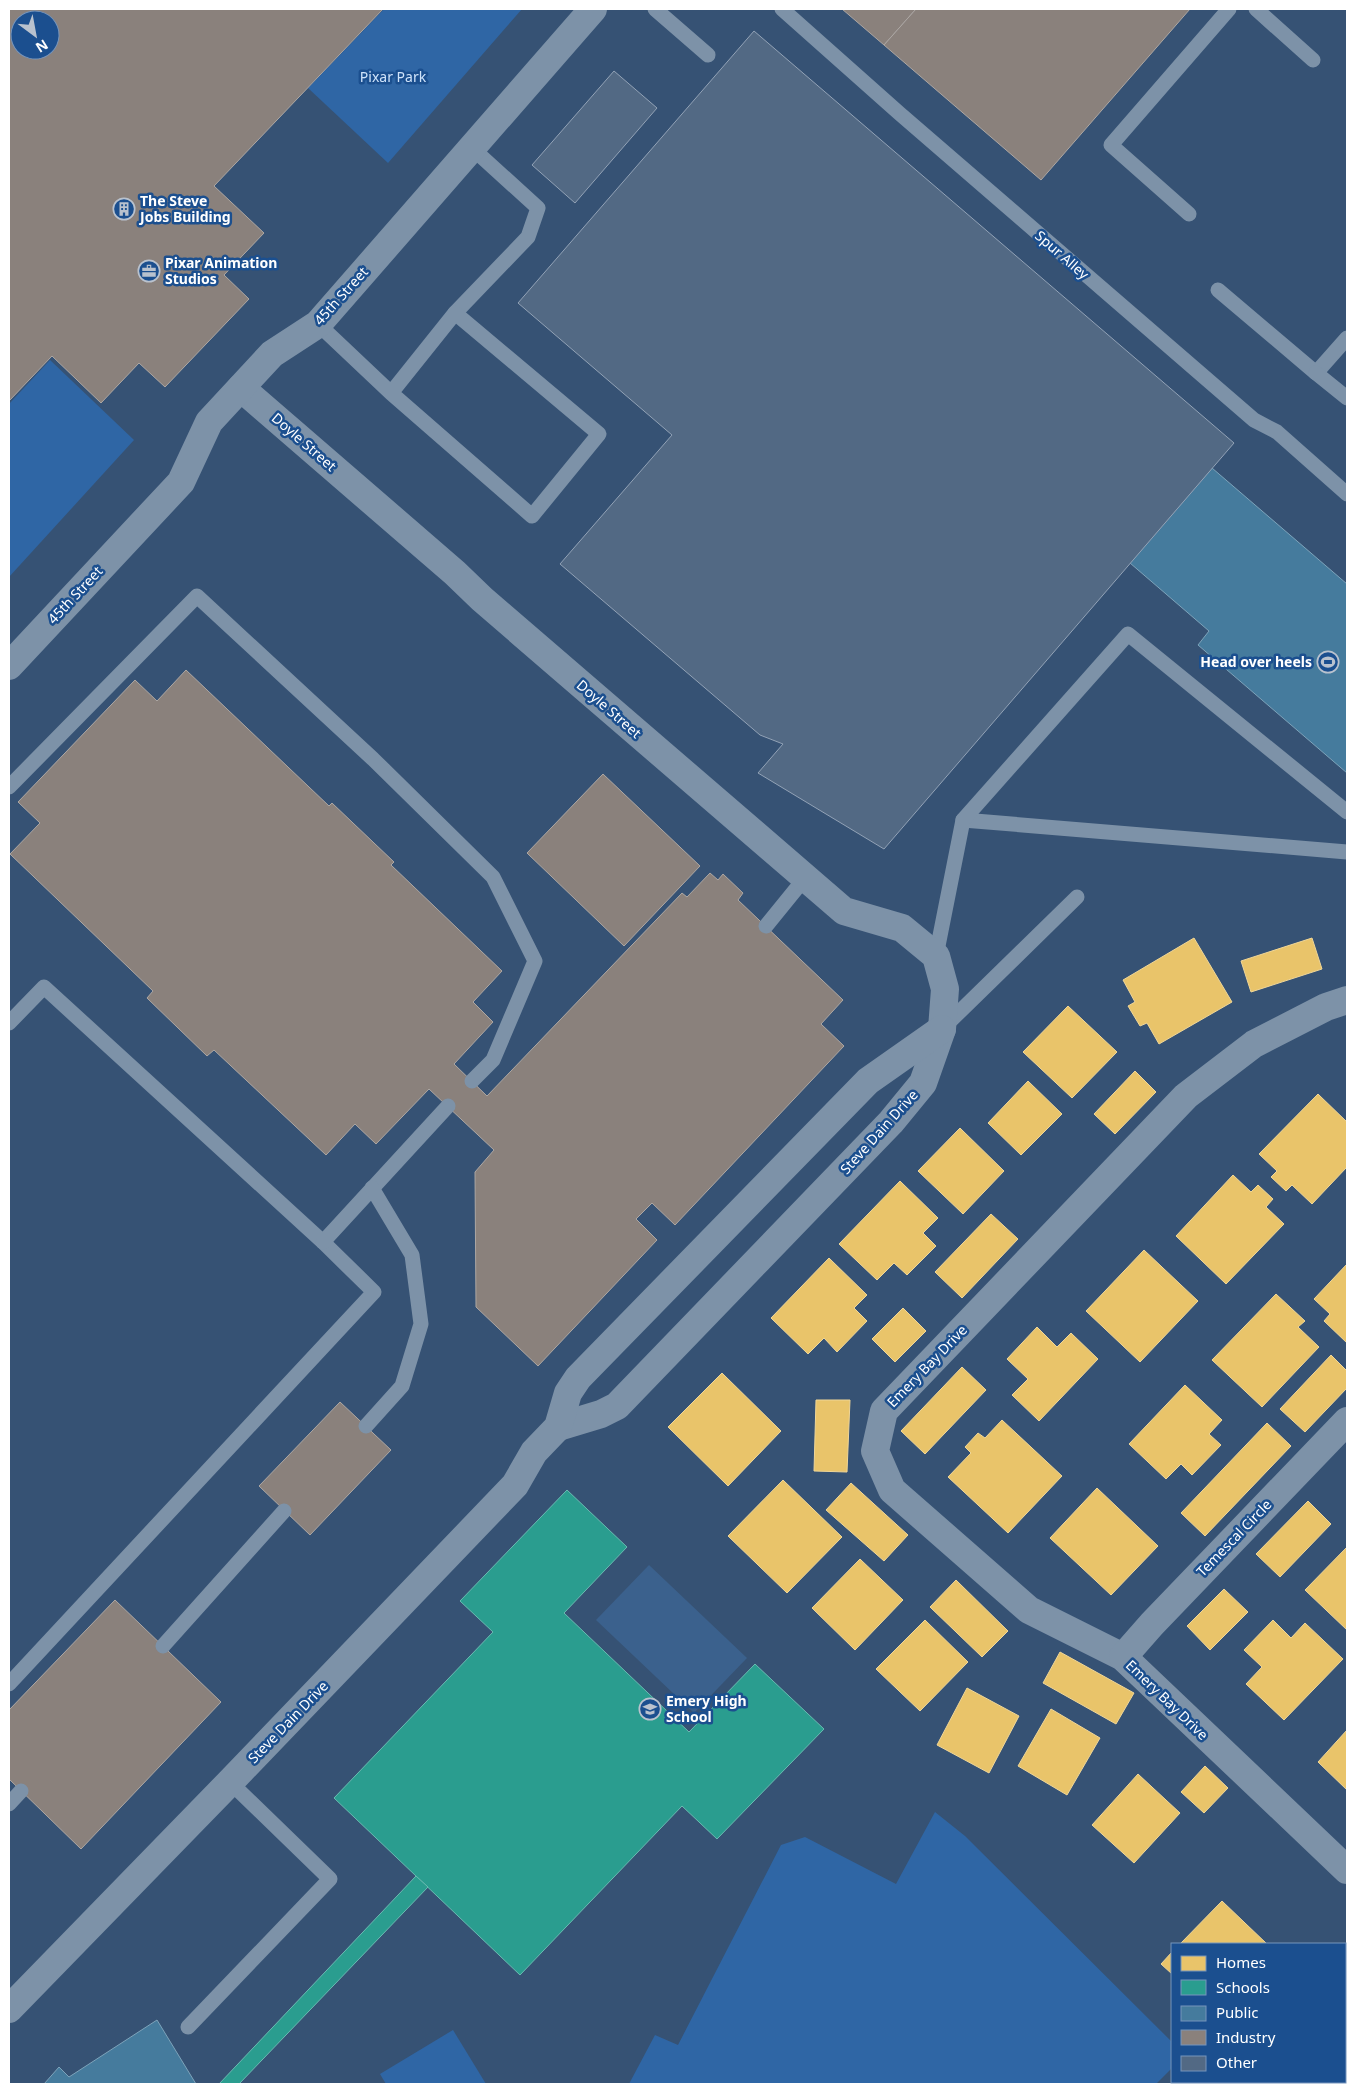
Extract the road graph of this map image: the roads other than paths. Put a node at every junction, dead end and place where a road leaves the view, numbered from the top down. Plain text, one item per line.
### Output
1 (593, 9) edge
2 (655, 9) edge
3 (782, 9) edge
4 (1229, 9) edge
5 (1256, 9) edge
6 (708, 55) dead end
7 (1314, 60) dead end
8 (472, 148) junction
9 (1189, 214) dead end
10 (1218, 290) dead end
11 (455, 313) junction
12 (318, 324) junction
13 (1347, 338) edge
14 (1316, 373) junction
15 (241, 388) junction
16 (392, 393) junction
17 (1347, 398) edge
18 (1347, 494) edge
19 (9, 666) edge
20 (9, 787) edge
21 (1347, 812) edge
22 (963, 820) junction
23 (1347, 852) edge
24 (805, 878) junction
25 (1077, 897) dead end
26 (766, 926) dead end
27 (936, 956) junction
28 (1347, 1000) edge
29 (9, 1023) edge
30 (942, 1029) junction
31 (472, 1082) dead end
32 (448, 1106) dead end
33 (372, 1188) junction
34 (323, 1242) junction
35 (1347, 1421) edge
36 (366, 1426) dead end
37 (558, 1427) junction
38 (284, 1511) dead end
39 (163, 1646) dead end
40 (1123, 1657) junction
41 (9, 1684) edge
42 (230, 1782) junction
43 (21, 1791) dead end
44 (9, 1804) edge
45 (1347, 1870) edge
46 (9, 2009) edge
47 (188, 2027) dead end

1 - 8 street, 45th Street
2 - 6 lane
3 - 18 lane, Spur Alley
4 - 9 lane
5 - 7 lane
8 - 11 lane
8 - 12 street, 45th Street
10 - 14 lane
11 - 16 lane
11 - 16 lane
12 - 15 street, 45th Street
12 - 16 lane
13 - 14 lane
14 - 17 lane
15 - 19 street, 45th Street
15 - 24 street, Doyle Street
20 - 31 lane
21 - 22 lane
22 - 23 lane
22 - 27 lane
24 - 26 lane
24 - 27 street, Doyle Street
25 - 30 lane
27 - 30 street
28 - 40 street, Emery Bay Drive
29 - 34 lane
30 - 37 street, Steve Dain Drive
30 - 37 street, Steve Dain Drive
32 - 33 lane
33 - 34 lane
33 - 36 lane
34 - 41 lane
35 - 40 street, Temescal Circle
37 - 42 street, Steve Dain Drive
38 - 39 lane
40 - 45 street, Emery Bay Drive
42 - 46 street, Steve Dain Drive
42 - 47 lane
43 - 44 lane

